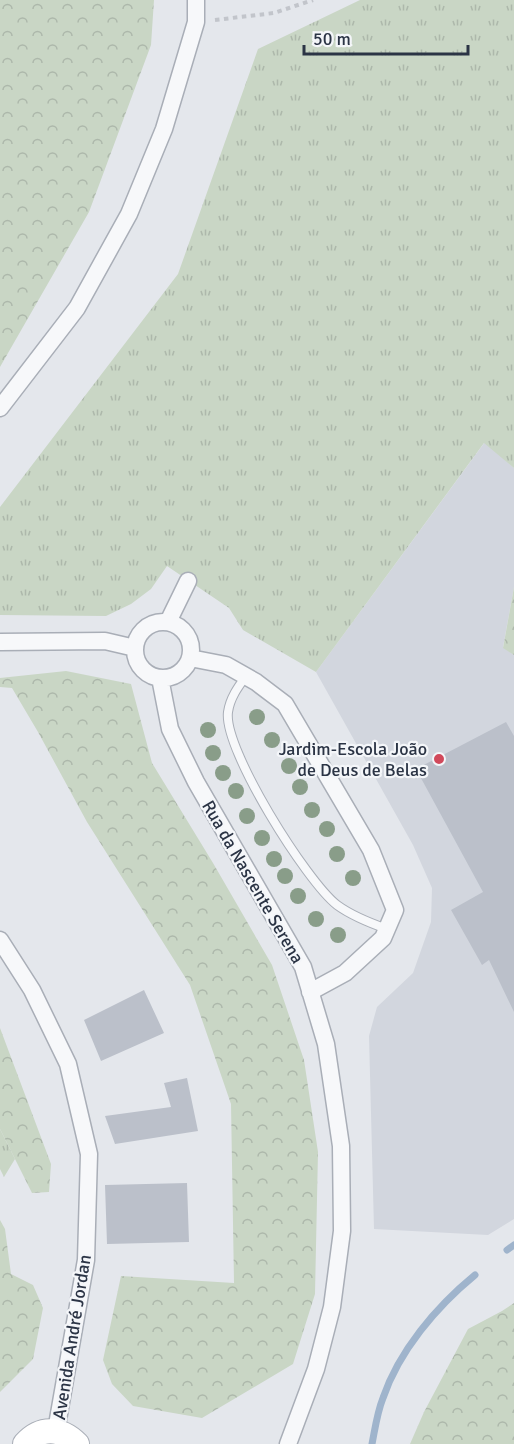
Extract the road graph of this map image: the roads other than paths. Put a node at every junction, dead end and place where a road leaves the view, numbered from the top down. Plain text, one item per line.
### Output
1 (196, 0) edge
2 (0, 408) edge
3 (188, 581) dead end
4 (168, 622) junction
5 (0, 642) edge
6 (135, 648) junction
7 (190, 658) junction
8 (246, 676) junction
9 (160, 678) junction
10 (387, 929) junction
11 (0, 940) edge
12 (310, 992) junction
13 (56, 1431) junction
14 (25, 1444) edge
15 (77, 1444) edge
16 (288, 1444) edge

1 - 2 street
3 - 4 street
4 - 6 street
4 - 7 street
5 - 6 street
6 - 9 street
7 - 8 street
7 - 9 street
8 - 10 street
8 - 10 lane
9 - 12 street, Rua da Nascente Serena
10 - 12 street
11 - 13 street, Avenida André Jordan
12 - 16 street, Rua da Nascente Serena
13 - 14 street
13 - 15 street

